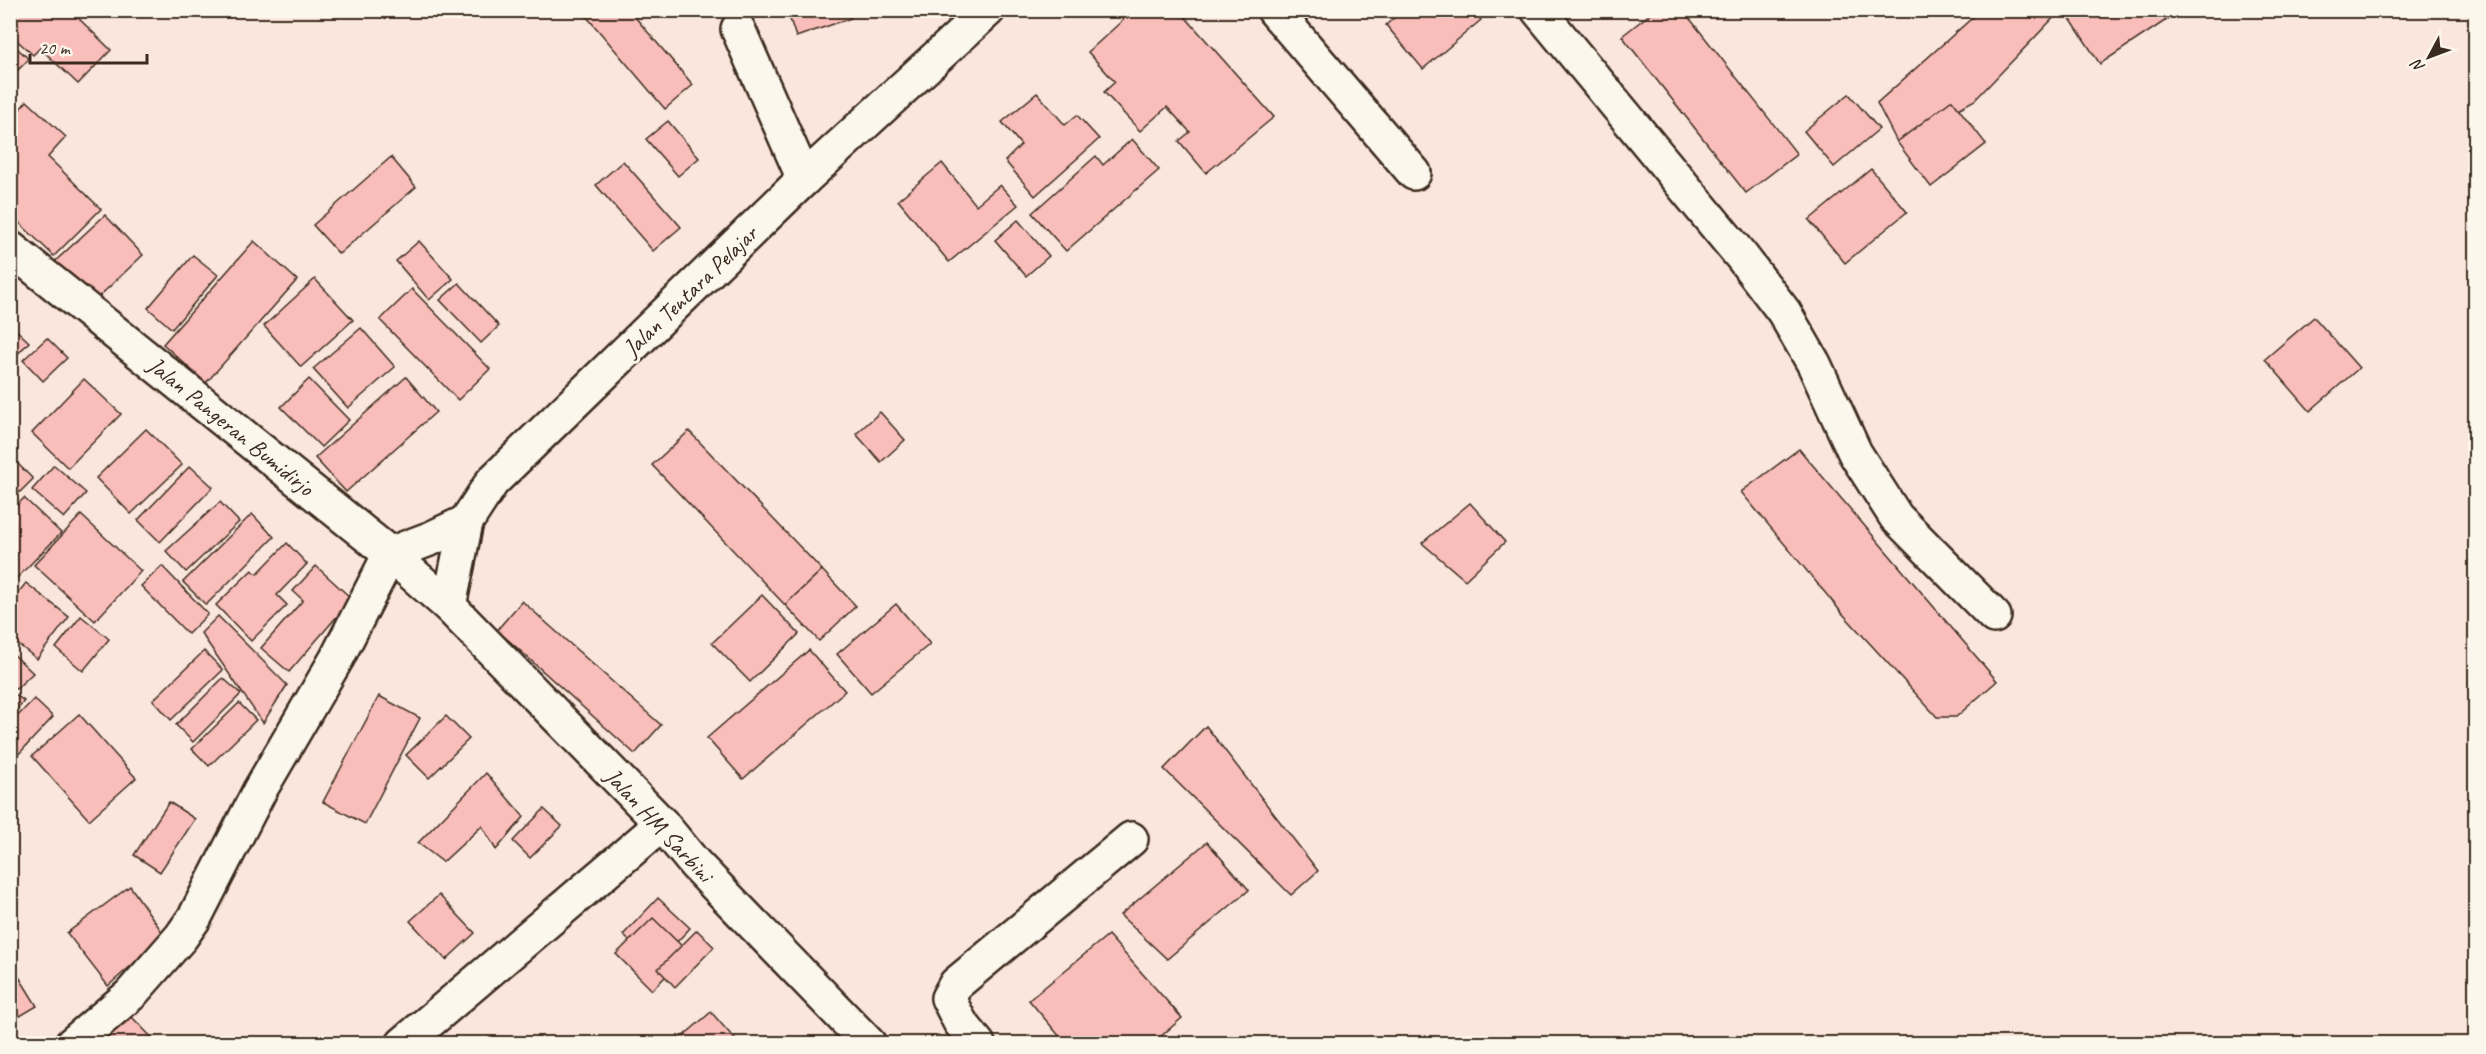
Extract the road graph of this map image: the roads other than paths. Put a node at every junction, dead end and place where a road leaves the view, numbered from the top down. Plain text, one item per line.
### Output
1 (988, 10) edge
2 (1274, 10) edge
3 (1538, 10) edge
4 (738, 29) dead end
5 (1414, 173) dead end
6 (804, 179) junction
7 (10, 248) edge
8 (466, 522) junction
9 (390, 554) junction
10 (449, 606) junction
11 (1994, 616) dead end
12 (662, 824) junction
13 (1131, 839) dead end
14 (72, 1044) edge
15 (404, 1044) edge
16 (869, 1044) edge
17 (978, 1044) edge

1 - 6 main road, Jalan Tentara Pelajar
2 - 5 main road
3 - 11 main road
4 - 6 main road
6 - 8 main road, Jalan Tentara Pelajar
7 - 9 main road, Jalan Pangeran Bumidirjo
8 - 9 main road
8 - 10 main road, Jalan Tentara Pelajar
9 - 10 main road, Jalan Pangeran Bumidirjo
9 - 14 main road
10 - 12 main road, Jalan HM Sarbini
12 - 15 main road
12 - 16 main road, Jalan HM Sarbini
13 - 17 main road

